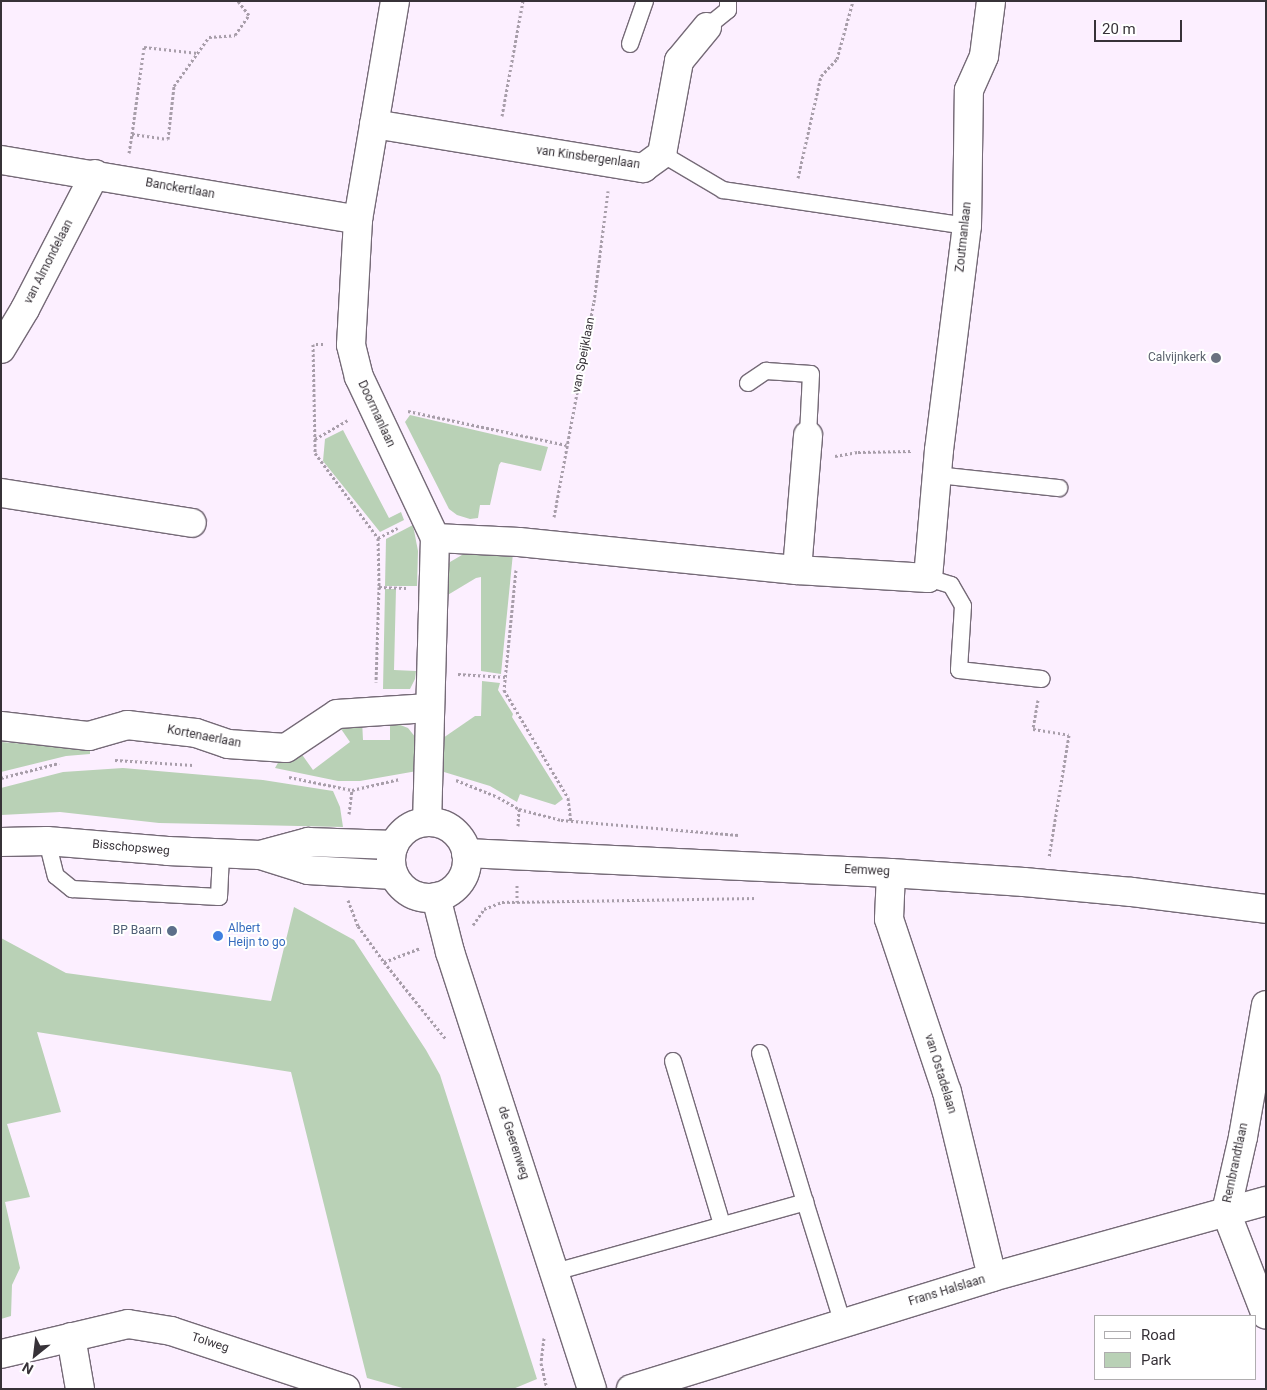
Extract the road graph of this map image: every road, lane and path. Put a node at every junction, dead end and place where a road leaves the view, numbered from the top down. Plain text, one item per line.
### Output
1 (238, 1) edge
2 (396, 1) edge
3 (523, 1) edge
4 (645, 1) edge
5 (728, 1) edge
6 (853, 1) edge
7 (991, 1) edge
8 (707, 27) joint
9 (630, 44) dead end
10 (198, 53) junction
11 (374, 124) junction
12 (132, 134) junction
13 (497, 145) junction
14 (662, 154) junction
15 (1, 160) edge
16 (611, 163) junction
17 (95, 174) junction
18 (125, 180) junction
19 (793, 201) junction
20 (358, 220) junction
21 (966, 226) junction
22 (351, 345) junction
23 (1, 349) edge
24 (748, 383) dead end
25 (372, 407) junction
26 (315, 439) junction
27 (566, 445) junction
28 (807, 448) junction
29 (938, 463) junction
30 (1059, 488) dead end
31 (1, 493) edge
32 (192, 522) dead end
33 (435, 538) junction
34 (519, 542) junction
35 (549, 545) junction
36 (797, 570) junction
37 (928, 578) junction
38 (430, 672) junction
39 (505, 677) junction
40 (1042, 679) joint
41 (429, 708) junction
42 (374, 712) junction
43 (1, 726) edge
44 (105, 760) dead end
45 (68, 762) dead end
46 (198, 765) dead end
47 (281, 776) dead end
48 (430, 776) junction
49 (1, 778) edge
50 (519, 809) dead end
51 (571, 821) dead end
52 (427, 822) junction
53 (47, 841) junction
54 (1, 842) edge
55 (394, 845) junction
56 (466, 853) junction
57 (221, 854) junction
58 (260, 855) junction
59 (1048, 860) dead end
60 (891, 873) junction
61 (394, 875) junction
62 (436, 897) junction
63 (1266, 909) edge
64 (1266, 1005) edge
65 (760, 1053) dead end
66 (673, 1061) dead end
67 (1254, 1135) edge
68 (1266, 1201) edge
69 (805, 1202) junction
70 (1226, 1212) junction
71 (722, 1224) junction
72 (555, 1272) junction
73 (992, 1277) junction
74 (1266, 1316) edge
75 (843, 1324) junction
76 (71, 1337) junction
77 (1, 1354) edge
78 (80, 1389) edge
79 (346, 1389) edge
80 (592, 1389) edge
81 (631, 1389) edge

1 - 10 path
2 - 11 street, Doormanlaan
3 - 13 path
4 - 9 lane
5 - 8 lane
6 - 19 path
7 - 21 street, Zoutmanlaan
8 - 14 street
10 - 12 path
10 - 12 path
11 - 13 street, van Kinsbergenlaan
11 - 20 street, Doormanlaan
12 - 18 path
13 - 16 street, van Kinsbergenlaan
14 - 16 street, van Kinsbergenlaan
14 - 19 lane
15 - 17 street, Banckertlaan
16 - 27 path, van Speijklaan
17 - 18 street, Banckertlaan
17 - 23 street, van Almondelaan
18 - 20 street, Banckertlaan
19 - 21 lane
20 - 22 street, Doormanlaan
21 - 29 street, Zoutmanlaan
22 - 25 street, Doormanlaan
22 - 26 path
24 - 28 lane
25 - 26 path
25 - 27 path
25 - 33 street, Doormanlaan
26 - 42 path
27 - 35 path, van Speijklaan
28 - 29 path
28 - 36 street
29 - 30 lane
29 - 37 street
31 - 32 street
33 - 34 street
33 - 38 street, Doormanlaan
34 - 35 street
34 - 39 path
35 - 36 street
36 - 37 street
37 - 40 lane
38 - 39 path
38 - 41 street, Doormanlaan
39 - 51 path
40 - 59 path
41 - 42 street, Kortenaerlaan
41 - 48 street, Doormanlaan
42 - 43 street, Kortenaerlaan
44 - 46 path
45 - 49 path
47 - 48 path
48 - 50 path
48 - 52 street, Doormanlaan
52 - 55 street
52 - 56 street
53 - 54 street, Bisschopsweg
53 - 57 street, Bisschopsweg
53 - 57 lane
55 - 58 street, Bisschopsweg
55 - 61 street
56 - 60 street, Eemweg
56 - 62 street
57 - 58 street, Bisschopsweg
58 - 61 street, Bisschopsweg
60 - 63 street, Eemweg
60 - 73 street, van Ostadelaan
61 - 62 street
62 - 72 street, de Geerenweg
64 - 67 street, Rembrandtlaan
65 - 69 lane
66 - 71 lane
67 - 70 street, Rembrandtlaan
68 - 70 street, Frans Halslaan
69 - 71 lane
69 - 75 lane
70 - 73 street, Frans Halslaan
70 - 74 street, Rembrandtlaan
71 - 72 lane
72 - 80 street, de Geerenweg
73 - 75 street, Frans Halslaan
75 - 81 street, Frans Halslaan
76 - 77 street, Tolweg
76 - 78 street
76 - 79 street, Tolweg

